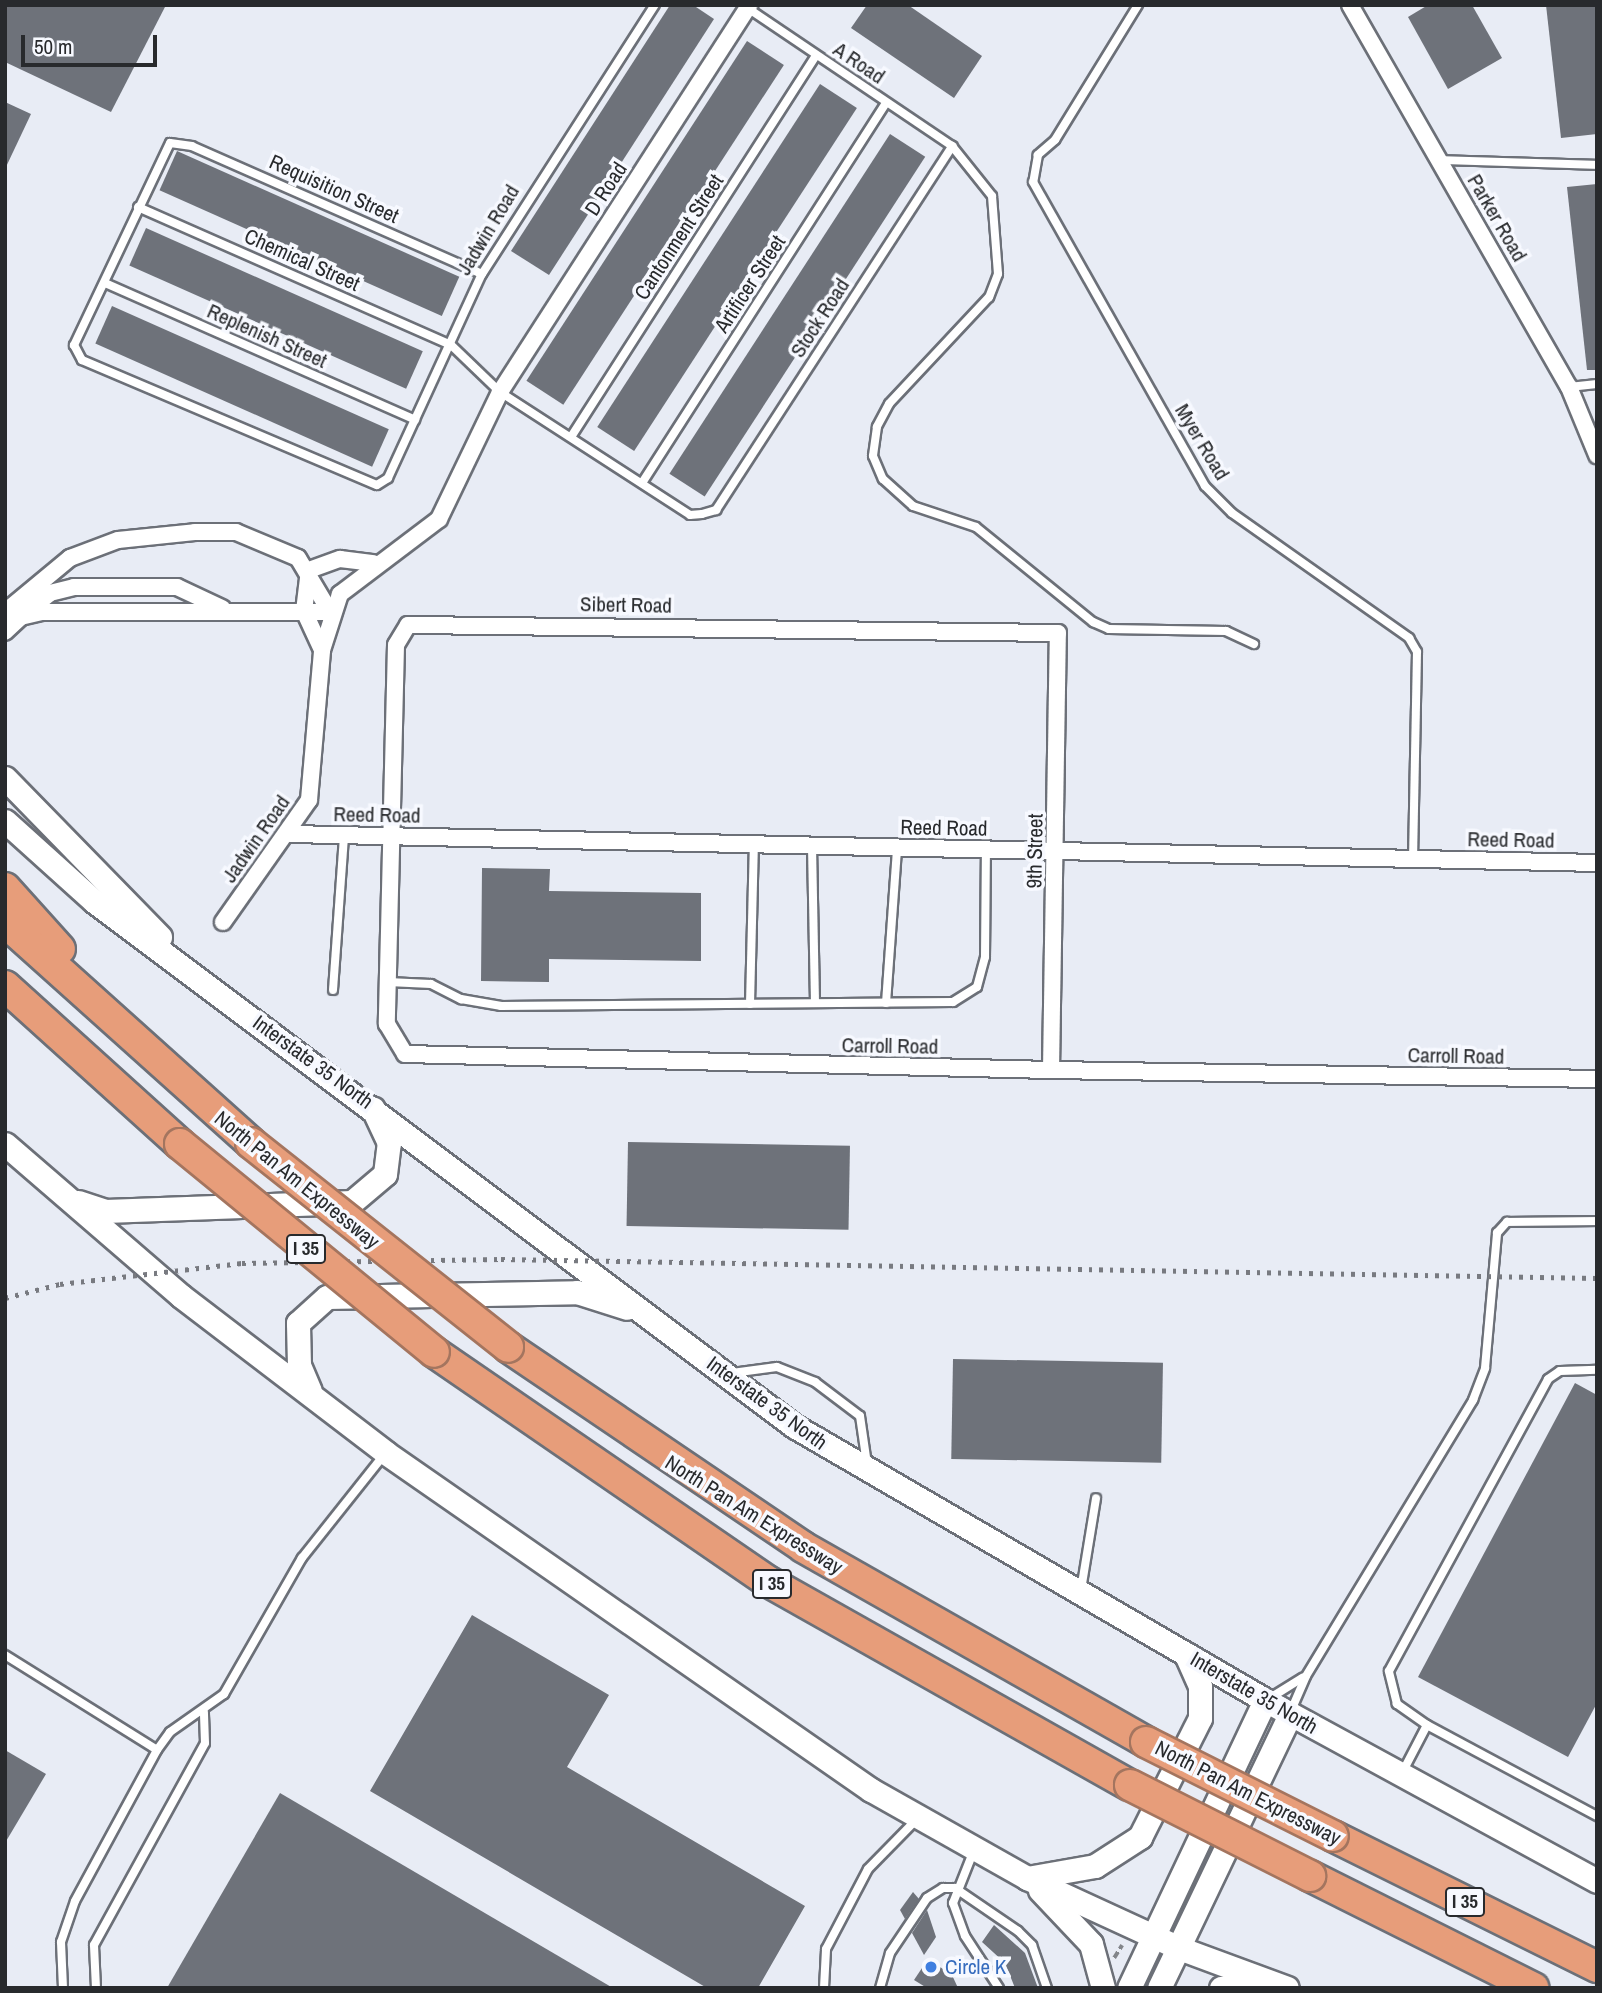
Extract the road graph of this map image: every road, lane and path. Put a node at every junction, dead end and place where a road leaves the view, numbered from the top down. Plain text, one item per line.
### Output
1 (655, 5) edge
2 (1138, 5) edge
3 (1350, 5) edge
4 (747, 6) edge
5 (816, 56) junction
6 (886, 103) junction
7 (952, 146) junction
8 (1440, 160) junction
9 (1597, 165) edge
10 (138, 207) junction
11 (482, 274) junction
12 (105, 283) junction
13 (450, 345) junction
14 (1597, 384) edge
15 (1569, 387) junction
16 (500, 393) junction
17 (415, 420) junction
18 (571, 437) junction
19 (1597, 455) edge
20 (642, 483) junction
21 (716, 510) joint
22 (374, 563) junction
23 (309, 570) junction
24 (227, 611) junction
25 (304, 611) junction
26 (330, 612) junction
27 (13, 614) edge
28 (5, 632) edge
29 (1058, 633) joint
30 (1254, 645) dead end
31 (322, 650) junction
32 (5, 778) edge
33 (5, 821) edge
34 (290, 834) junction
35 (344, 835) junction
36 (391, 836) junction
37 (754, 845) junction
38 (812, 846) junction
39 (897, 848) junction
40 (986, 850) junction
41 (1056, 852) junction
42 (1413, 860) junction
43 (1597, 863) edge
44 (5, 888) edge
45 (5, 922) edge
46 (223, 922) dead end
47 (387, 982) junction
48 (5, 986) edge
49 (211, 989) junction
50 (333, 990) dead end
51 (816, 1003) junction
52 (886, 1003) junction
53 (750, 1004) junction
54 (5, 1005) edge
55 (78, 1055) junction
56 (1051, 1070) junction
57 (1597, 1079) edge
58 (372, 1104) junction
59 (205, 1105) junction
60 (5, 1144) edge
61 (68, 1199) junction
62 (1597, 1221) edge
63 (647, 1315) junction
64 (1597, 1370) edge
65 (726, 1374) junction
66 (311, 1393) junction
67 (386, 1453) junction
68 (868, 1470) junction
69 (1097, 1498) dead end
70 (1080, 1593) junction
71 (1186, 1654) junction
72 (5, 1655) edge
73 (1306, 1676) junction
74 (1265, 1700) junction
75 (204, 1712) junction
76 (1290, 1714) junction
77 (1427, 1725) junction
78 (157, 1750) junction
79 (1401, 1775) junction
80 (1597, 1816) edge
81 (919, 1817) junction
82 (975, 1849) junction
83 (1027, 1878) junction
84 (1597, 1881) edge
85 (955, 1888) junction
86 (1149, 1934) junction
87 (1179, 1948) junction
88 (1597, 1967) edge
89 (1283, 1987) edge
90 (63, 1988) edge
91 (96, 1988) edge
92 (824, 1988) edge
93 (880, 1988) edge
94 (999, 1988) edge
95 (1047, 1988) edge
96 (1103, 1988) edge
97 (1129, 1988) edge
98 (1159, 1988) edge
99 (1221, 1988) edge
100 (1534, 1988) edge

1 - 11 lane, Jadwin Road
2 - 42 lane, Myer Road
3 - 8 street, Parker Road
4 - 5 lane, A Road
4 - 16 street, D Road
5 - 6 lane, A Road
5 - 18 lane, Cantonment Street
6 - 7 lane, A Road
6 - 20 lane, Artificer Street
7 - 21 lane, Stock Road
7 - 30 lane, A Road
8 - 9 lane
8 - 15 street, Parker Road
10 - 11 lane, Requisition Street
10 - 12 lane
10 - 13 lane, Chemical Street
11 - 13 lane, Jadwin Road
12 - 17 lane, Replenish Street
12 - 17 lane, Jadwin Road
13 - 16 lane, Chemical Street
13 - 17 lane, Jadwin Road
14 - 15 lane
15 - 19 street, Parker Road
16 - 18 lane, Chemical Street
16 - 22 street
18 - 20 lane, Chemical Street
20 - 21 lane, Chemical Street
22 - 23 street
22 - 26 street
23 - 25 street
23 - 26 street
23 - 27 street
24 - 25 street
24 - 27 street
24 - 27 street
25 - 26 street
25 - 31 street, Jadwin Road
26 - 31 street, Jadwin Road
27 - 28 street
29 - 36 street, Sibert Road
29 - 41 street, 9th Street
31 - 34 street, Jadwin Road
32 - 49 main road
33 - 49 main road, Interstate 35 North
34 - 35 street, Reed Road
34 - 46 street, Jadwin Road
35 - 36 street, Reed Road
35 - 50 lane
36 - 37 street, Reed Road
36 - 47 street, Carroll Road
37 - 38 street, Reed Road
37 - 53 lane
38 - 39 street, Reed Road
38 - 51 lane
39 - 40 street, Reed Road
39 - 52 lane
40 - 41 street, Reed Road
40 - 52 lane
41 - 42 street, Reed Road
41 - 56 street, 9th Street
42 - 43 street, Reed Road
44 - 59 highway
45 - 59 highway, North Pan Am Expressway / I 35
47 - 53 lane
47 - 56 street, Carroll Road
48 - 55 highway, I 35
49 - 58 main road, Interstate 35 North
51 - 52 lane
51 - 53 lane
54 - 55 highway
55 - 100 highway, I 35, bridge
56 - 57 street, Carroll Road
58 - 61 main road
58 - 63 main road, Interstate 35 North
59 - 88 highway, North Pan Am Expressway / I 35, bridge
60 - 61 main road
61 - 66 main road
62 - 73 lane
63 - 65 main road, Interstate 35 North
63 - 66 main road
64 - 77 lane
65 - 68 main road, Interstate 35 North
65 - 68 lane
66 - 67 main road
67 - 75 lane
67 - 81 main road
68 - 70 main road, Interstate 35 North
69 - 70 lane
70 - 71 main road, Interstate 35 North
71 - 74 main road, Interstate 35 North
71 - 83 main road
72 - 78 lane
73 - 74 lane
73 - 76 lane
74 - 76 main road, Interstate 35 North
74 - 86 main road
75 - 78 lane
75 - 91 lane
76 - 79 main road, Interstate 35 North
76 - 87 main road
77 - 79 lane
77 - 80 lane
78 - 90 lane
79 - 84 main road, Interstate 35 North
81 - 82 main road
81 - 92 lane
82 - 83 main road
82 - 85 lane
83 - 86 main road
83 - 96 main road
85 - 93 lane
85 - 94 lane
85 - 95 lane
86 - 87 main road
86 - 97 main road
87 - 89 main road
87 - 98 main road
89 - 99 main road

